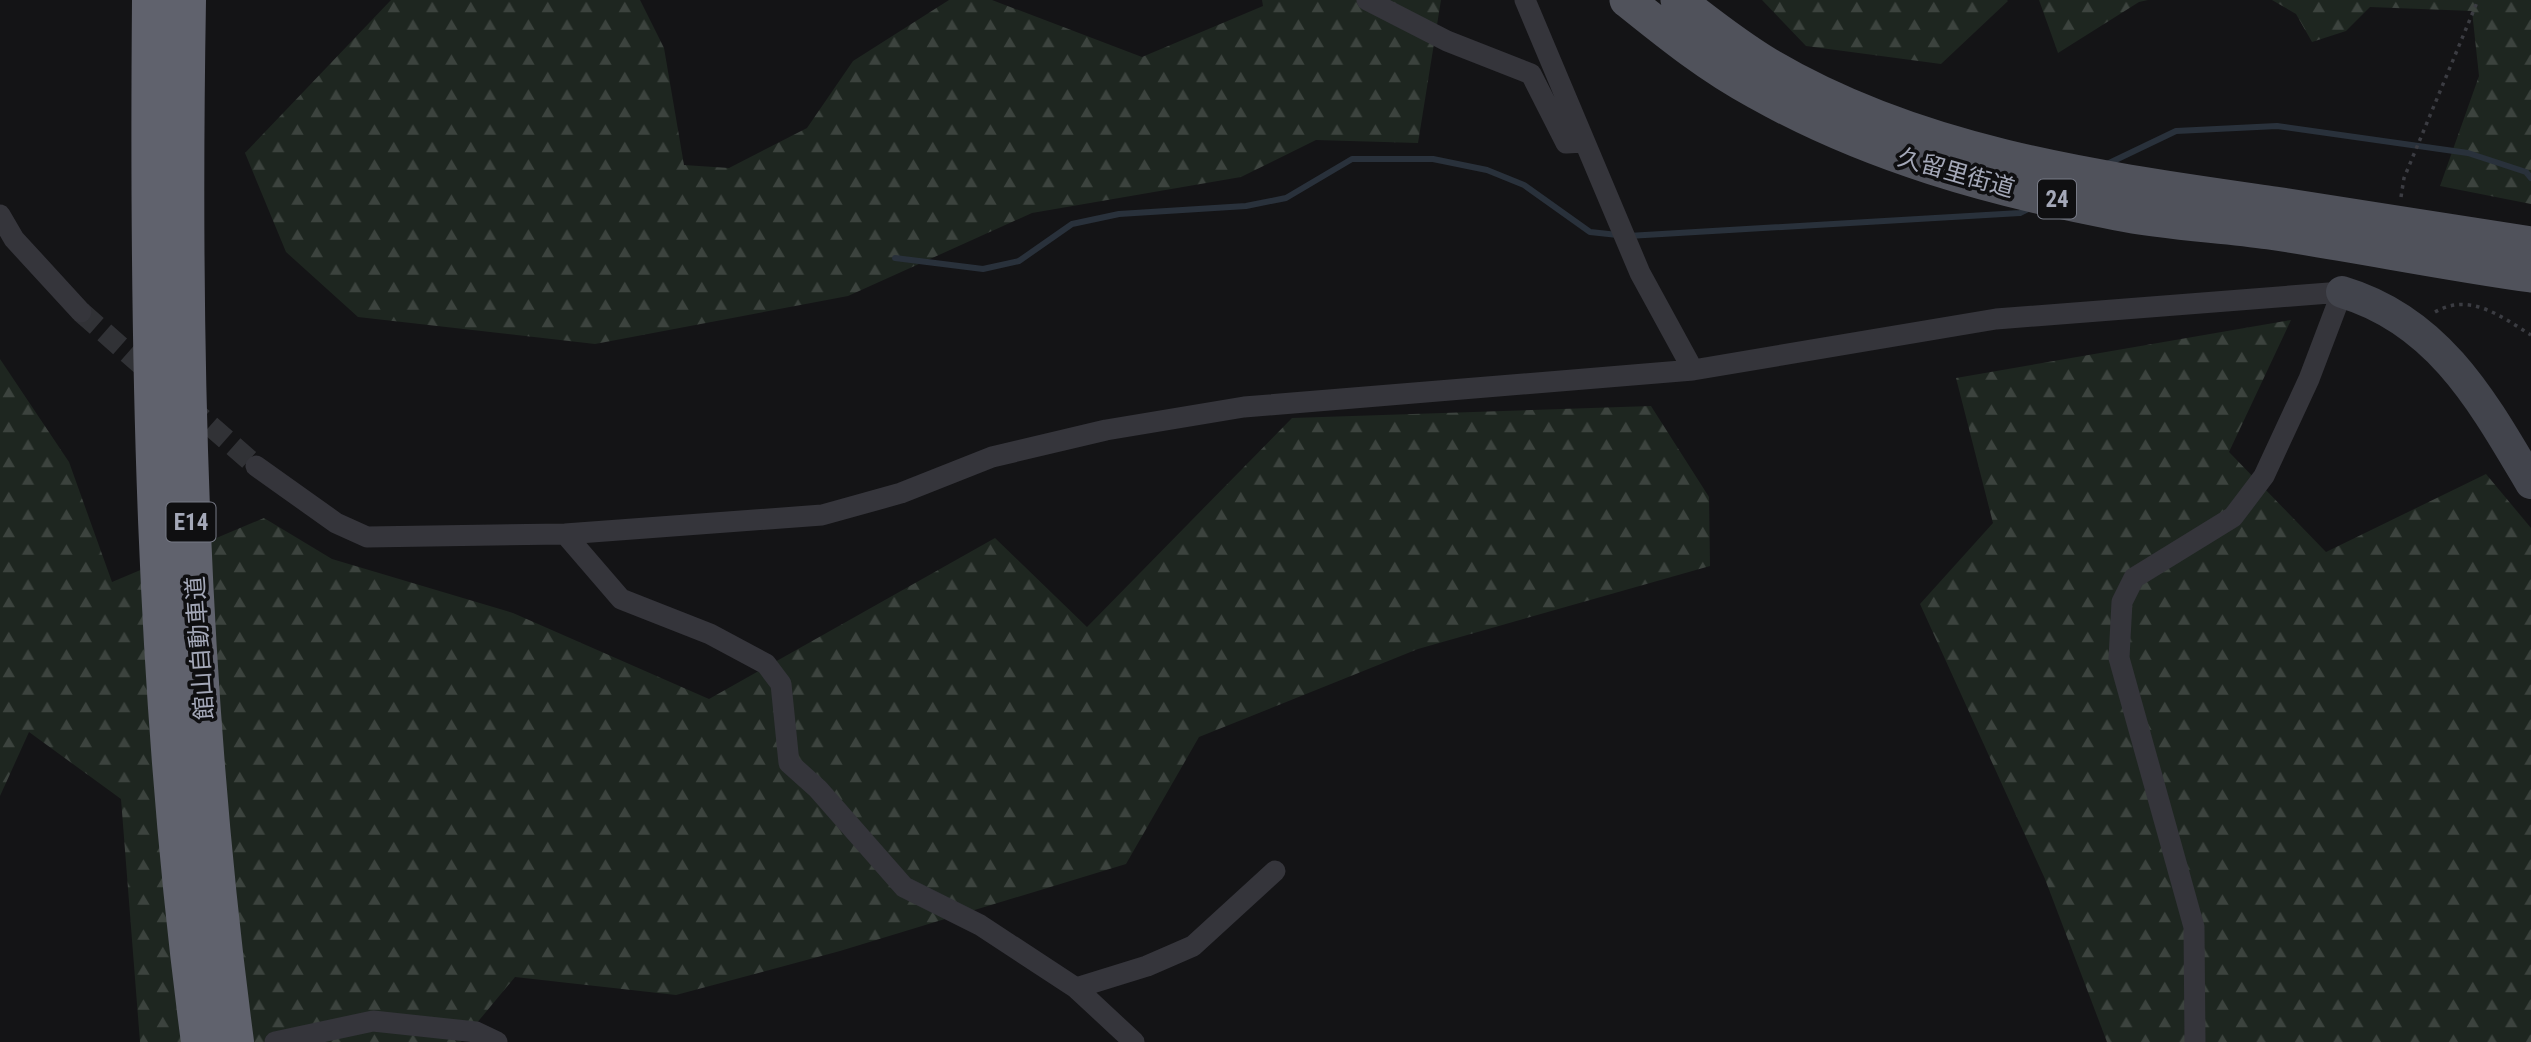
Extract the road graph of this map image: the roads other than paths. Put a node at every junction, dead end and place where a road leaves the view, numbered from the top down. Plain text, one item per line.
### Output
1 (151, 0) edge
2 (187, 0) edge
3 (1367, 0) edge
4 (1525, 0) edge
5 (1627, 0) edge
6 (1678, 0) edge
7 (1584, 142) junction
8 (0, 215) edge
9 (7, 244) edge
10 (2531, 244) edge
11 (2531, 275) edge
12 (2342, 292) junction
13 (81, 312) tunnel mouth
14 (1693, 370) junction
15 (256, 466) tunnel mouth
16 (2531, 483) edge
17 (565, 534) junction
18 (1275, 871) dead end
19 (1076, 988) junction
20 (200, 1042) edge
21 (235, 1042) edge
22 (275, 1042) edge
23 (497, 1042) edge
24 (1134, 1042) edge
25 (2195, 1042) edge

1 - 20 highway, 館山自動車道 / E14
2 - 21 highway, 館山自動車道 / E14
3 - 7 street
4 - 7 street
5 - 11 main road, 久留里街道 / 24
6 - 10 main road, 久留里街道 / 24
7 - 14 street
8 - 9 street
9 - 13 street
12 - 14 street
12 - 16 street
12 - 25 street
14 - 17 street
15 - 17 street
17 - 19 street
18 - 19 street
19 - 24 street
22 - 23 street

